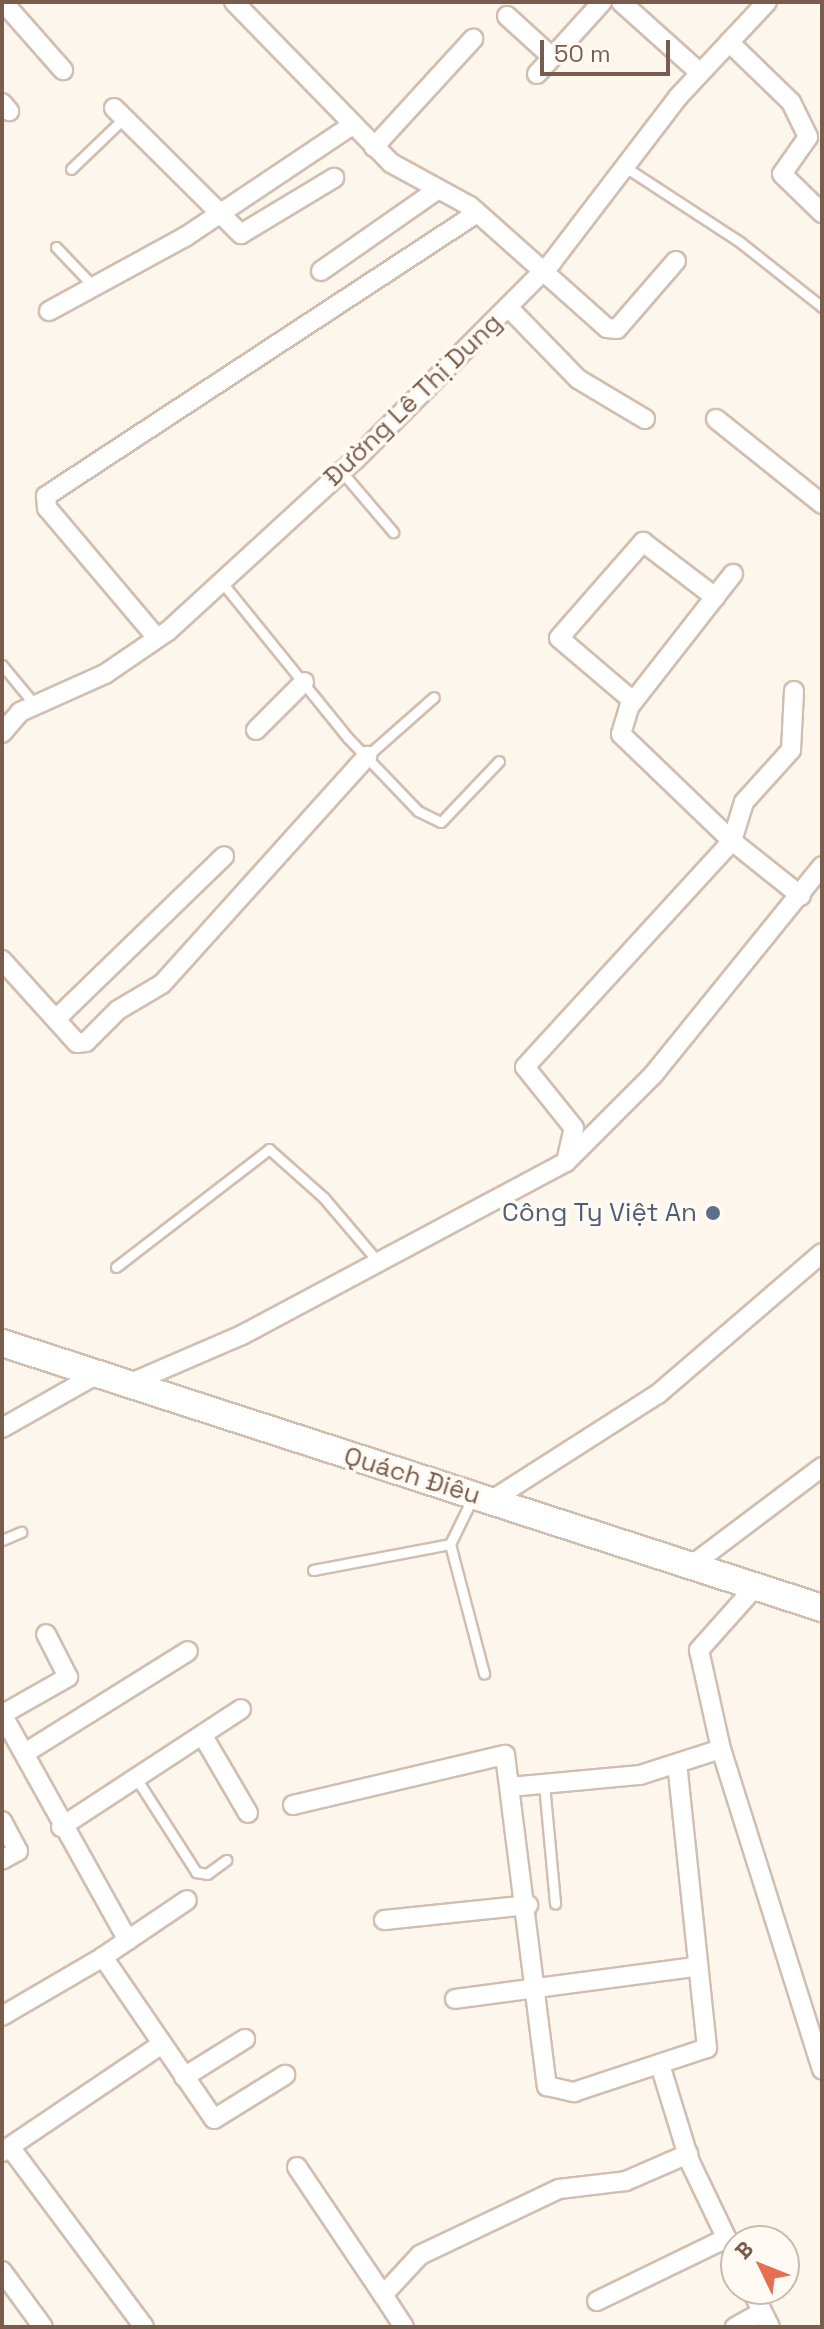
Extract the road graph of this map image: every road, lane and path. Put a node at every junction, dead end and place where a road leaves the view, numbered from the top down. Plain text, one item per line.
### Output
1 (3, 2) edge
2 (234, 2) edge
3 (602, 2) edge
4 (621, 2) edge
5 (767, 2) edge
6 (507, 16) dead end
7 (473, 39) dead end
8 (729, 42) junction
9 (552, 57) junction
10 (63, 70) dead end
11 (700, 73) junction
12 (537, 74) dead end
13 (119, 113) joint
14 (351, 126) junction
15 (808, 137) junction
16 (374, 147) junction
17 (822, 151) edge
18 (625, 167) junction
19 (71, 169) dead end
20 (334, 178) dead end
21 (437, 190) junction
22 (477, 213) junction
23 (822, 213) edge
24 (218, 215) junction
25 (56, 247) dead end
26 (676, 261) dead end
27 (321, 271) dead end
28 (542, 272) junction
29 (92, 285) junction
30 (508, 307) junction
31 (822, 307) edge
32 (49, 311) dead end
33 (645, 419) dead end
34 (716, 419) dead end
35 (342, 472) junction
36 (822, 504) edge
37 (393, 532) dead end
38 (733, 574) dead end
39 (220, 580) junction
40 (715, 597) junction
41 (157, 638) junction
42 (2, 665) edge
43 (304, 682) junction
44 (794, 691) dead end
45 (434, 697) dead end
46 (633, 701) junction
47 (35, 705) junction
48 (256, 730) dead end
49 (2, 733) edge
50 (367, 756) junction
51 (499, 761) dead end
52 (732, 841) junction
53 (224, 856) dead end
54 (822, 866) edge
55 (801, 896) junction
56 (2, 960) edge
57 (56, 1019) junction
58 (566, 1162) junction
59 (822, 1253) edge
60 (380, 1264) junction
61 (116, 1267) dead end
62 (2, 1343) edge
63 (92, 1377) junction
64 (121, 1387) junction
65 (2, 1428) edge
66 (822, 1467) edge
67 (483, 1497) junction
68 (21, 1532) dead end
69 (2, 1540) edge
70 (450, 1544) junction
71 (692, 1565) junction
72 (313, 1570) dead end
73 (756, 1586) junction
74 (822, 1608) edge
75 (46, 1634) dead end
76 (188, 1651) dead end
77 (484, 1674) dead end
78 (241, 1709) dead end
79 (3, 1714) edge
80 (203, 1736) junction
81 (721, 1749) junction
82 (25, 1753) junction
83 (677, 1764) junction
84 (136, 1778) junction
85 (544, 1784) junction
86 (510, 1787) junction
87 (293, 1805) dead end
88 (248, 1813) dead end
89 (2, 1821) edge
90 (61, 1827) junction
91 (2, 1860) edge
92 (226, 1860) dead end
93 (187, 1900) dead end
94 (555, 1903) dead end
95 (528, 1905) junction
96 (384, 1920) dead end
97 (128, 1940) junction
98 (103, 1957) junction
99 (694, 1967) junction
100 (532, 1988) junction
101 (455, 1999) dead end
102 (2, 2016) edge
103 (245, 2039) dead end
104 (162, 2044) junction
105 (661, 2068) junction
106 (822, 2069) edge
107 (285, 2075) dead end
108 (184, 2077) junction
109 (6, 2149) edge
110 (688, 2154) junction
111 (297, 2167) dead end
112 (721, 2225) edge
113 (720, 2241) edge
114 (2, 2271) edge
115 (383, 2295) junction
116 (597, 2301) dead end
117 (766, 2319) edge
118 (43, 2327) edge
119 (144, 2327) edge
120 (404, 2327) edge
121 (735, 2327) edge

1 - 10 street
2 - 14 street
3 - 9 street
4 - 11 street
5 - 8 street, Đường Lê Thị Dung
6 - 9 street
7 - 16 street
8 - 11 street, Đường Lê Thị Dung
8 - 15 street
9 - 12 street
11 - 18 street, Đường Lê Thị Dung
13 - 19 lane
13 - 24 street
14 - 16 street
14 - 24 street
15 - 17 street
15 - 23 street
16 - 21 street
18 - 28 street, Đường Lê Thị Dung
18 - 31 lane
20 - 24 street
21 - 22 street
21 - 27 street
22 - 28 street
22 - 41 street
24 - 29 street
25 - 29 lane
26 - 28 street
28 - 30 street, Đường Lê Thị Dung
29 - 32 street
30 - 33 street
30 - 35 street, Đường Lê Thị Dung
34 - 36 street
35 - 37 lane
35 - 39 street, Đường Lê Thị Dung
38 - 40 street
39 - 41 street, Đường Lê Thị Dung
39 - 43 lane
40 - 46 street
40 - 46 street
41 - 47 street, Đường Lê Thị Dung
42 - 47 lane
43 - 48 street
43 - 50 lane
44 - 52 street
45 - 50 lane
46 - 52 street
47 - 49 street, Đường Lê Thị Dung
50 - 51 lane
50 - 57 street
52 - 55 street
52 - 58 street
53 - 57 street
54 - 55 street
55 - 58 street
56 - 57 street
58 - 60 street
59 - 67 street
60 - 61 lane
60 - 64 street
62 - 63 main road, Quách Điêu
63 - 64 main road, Quách Điêu
63 - 65 street
64 - 67 main road, Quách Điêu
66 - 71 street
67 - 70 lane
67 - 71 main road, Quách Điêu
68 - 69 lane
70 - 72 lane
70 - 77 lane
71 - 73 main road, Quách Điêu
73 - 74 main road, Quách Điêu
73 - 81 street
75 - 79 street
76 - 82 street
78 - 80 street
79 - 82 street
80 - 84 street
80 - 88 street
81 - 83 street
81 - 106 street
82 - 90 street
83 - 85 street
83 - 99 street
84 - 90 street
84 - 92 lane
85 - 86 street
85 - 94 lane
86 - 87 street
86 - 95 street
89 - 91 street
90 - 97 street
93 - 97 street
95 - 96 street
95 - 100 street
97 - 98 street
98 - 102 street
98 - 104 street
99 - 100 street
99 - 105 street
100 - 101 street
100 - 105 street
103 - 108 street
104 - 108 street
104 - 109 street
105 - 110 street
107 - 108 street
109 - 119 street
110 - 112 street
110 - 115 street
111 - 115 street
113 - 116 street
114 - 118 street
115 - 120 street
117 - 121 street

